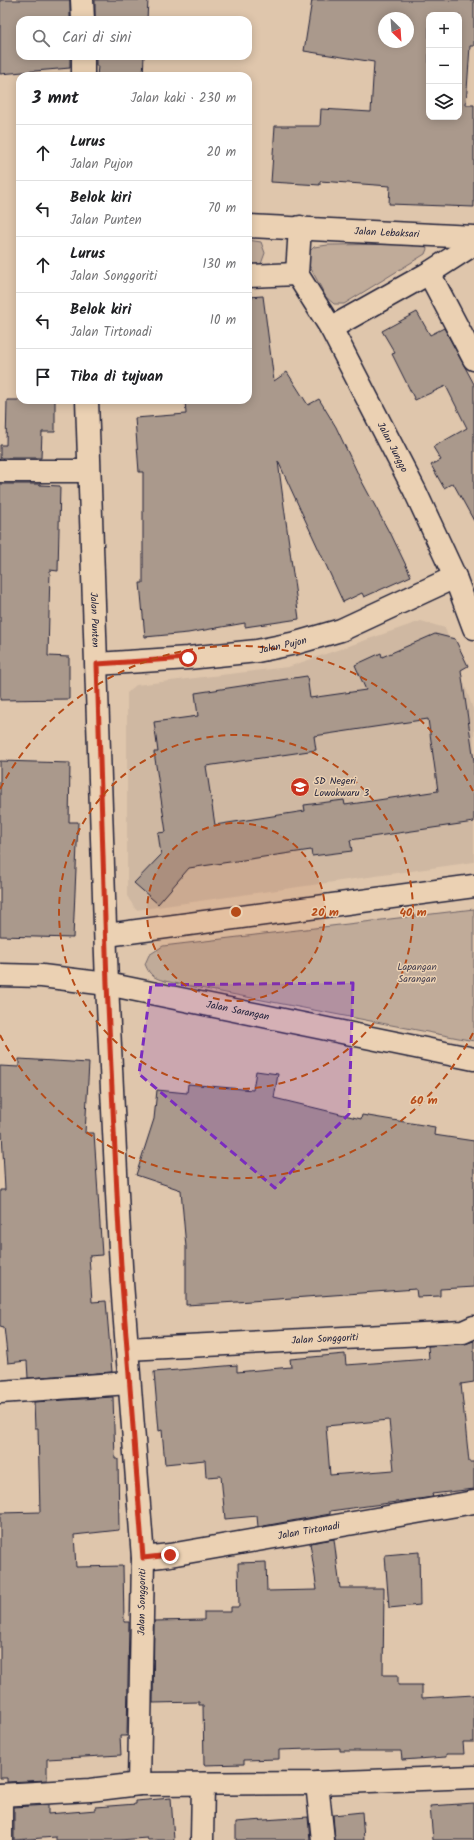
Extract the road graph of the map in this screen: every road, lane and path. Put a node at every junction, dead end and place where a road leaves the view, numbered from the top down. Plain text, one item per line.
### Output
1 (82, 0) edge
2 (83, 16) edge
3 (83, 60) edge
4 (83, 72) edge
5 (252, 226) edge
6 (300, 227) junction
7 (474, 237) edge
8 (474, 244) edge
9 (429, 273) junction
10 (297, 274) junction
11 (252, 276) edge
12 (331, 328) junction
13 (474, 359) edge
14 (87, 404) edge
15 (0, 471) edge
16 (89, 471) junction
17 (455, 577) junction
18 (474, 628) edge
19 (97, 664) junction
20 (474, 886) edge
21 (107, 935) junction
22 (0, 975) edge
23 (107, 984) junction
24 (474, 1059) edge
25 (474, 1327) edge
26 (128, 1349) junction
27 (129, 1383) junction
28 (0, 1392) edge
29 (474, 1502) edge
30 (143, 1558) junction
31 (474, 1777) edge
32 (317, 1783) junction
33 (139, 1784) junction
34 (203, 1784) junction
35 (1, 1795) edge
36 (1, 1840) edge
37 (202, 1840) edge
38 (323, 1840) edge

1 - 2 street
3 - 4 street
5 - 6 street, Jalan Lebaksari
6 - 7 street, Jalan Lebaksari
6 - 10 street
8 - 9 street
9 - 12 street
9 - 13 street
10 - 11 street
10 - 12 street, Jalan Junggo
12 - 17 street, Jalan Junggo
14 - 16 street, Jalan Punten
15 - 16 street
16 - 19 street, Jalan Punten
17 - 18 street, Jalan Junggo
17 - 19 street, Jalan Pujon
19 - 21 street, Jalan Punten
20 - 21 street
21 - 23 street, Jalan Punten
22 - 23 street, Jalan Sarangan
23 - 24 street, Jalan Sarangan
23 - 26 street, Jalan Songgoriti
25 - 26 street, Jalan Songgoriti
26 - 27 street, Jalan Songgoriti
27 - 28 street
27 - 30 street, Jalan Songgoriti
29 - 30 street, Jalan Tirtonadi
30 - 33 street, Jalan Songgoriti
31 - 32 street
32 - 34 street
32 - 38 street
33 - 34 street
33 - 35 street
34 - 37 street
35 - 36 street

